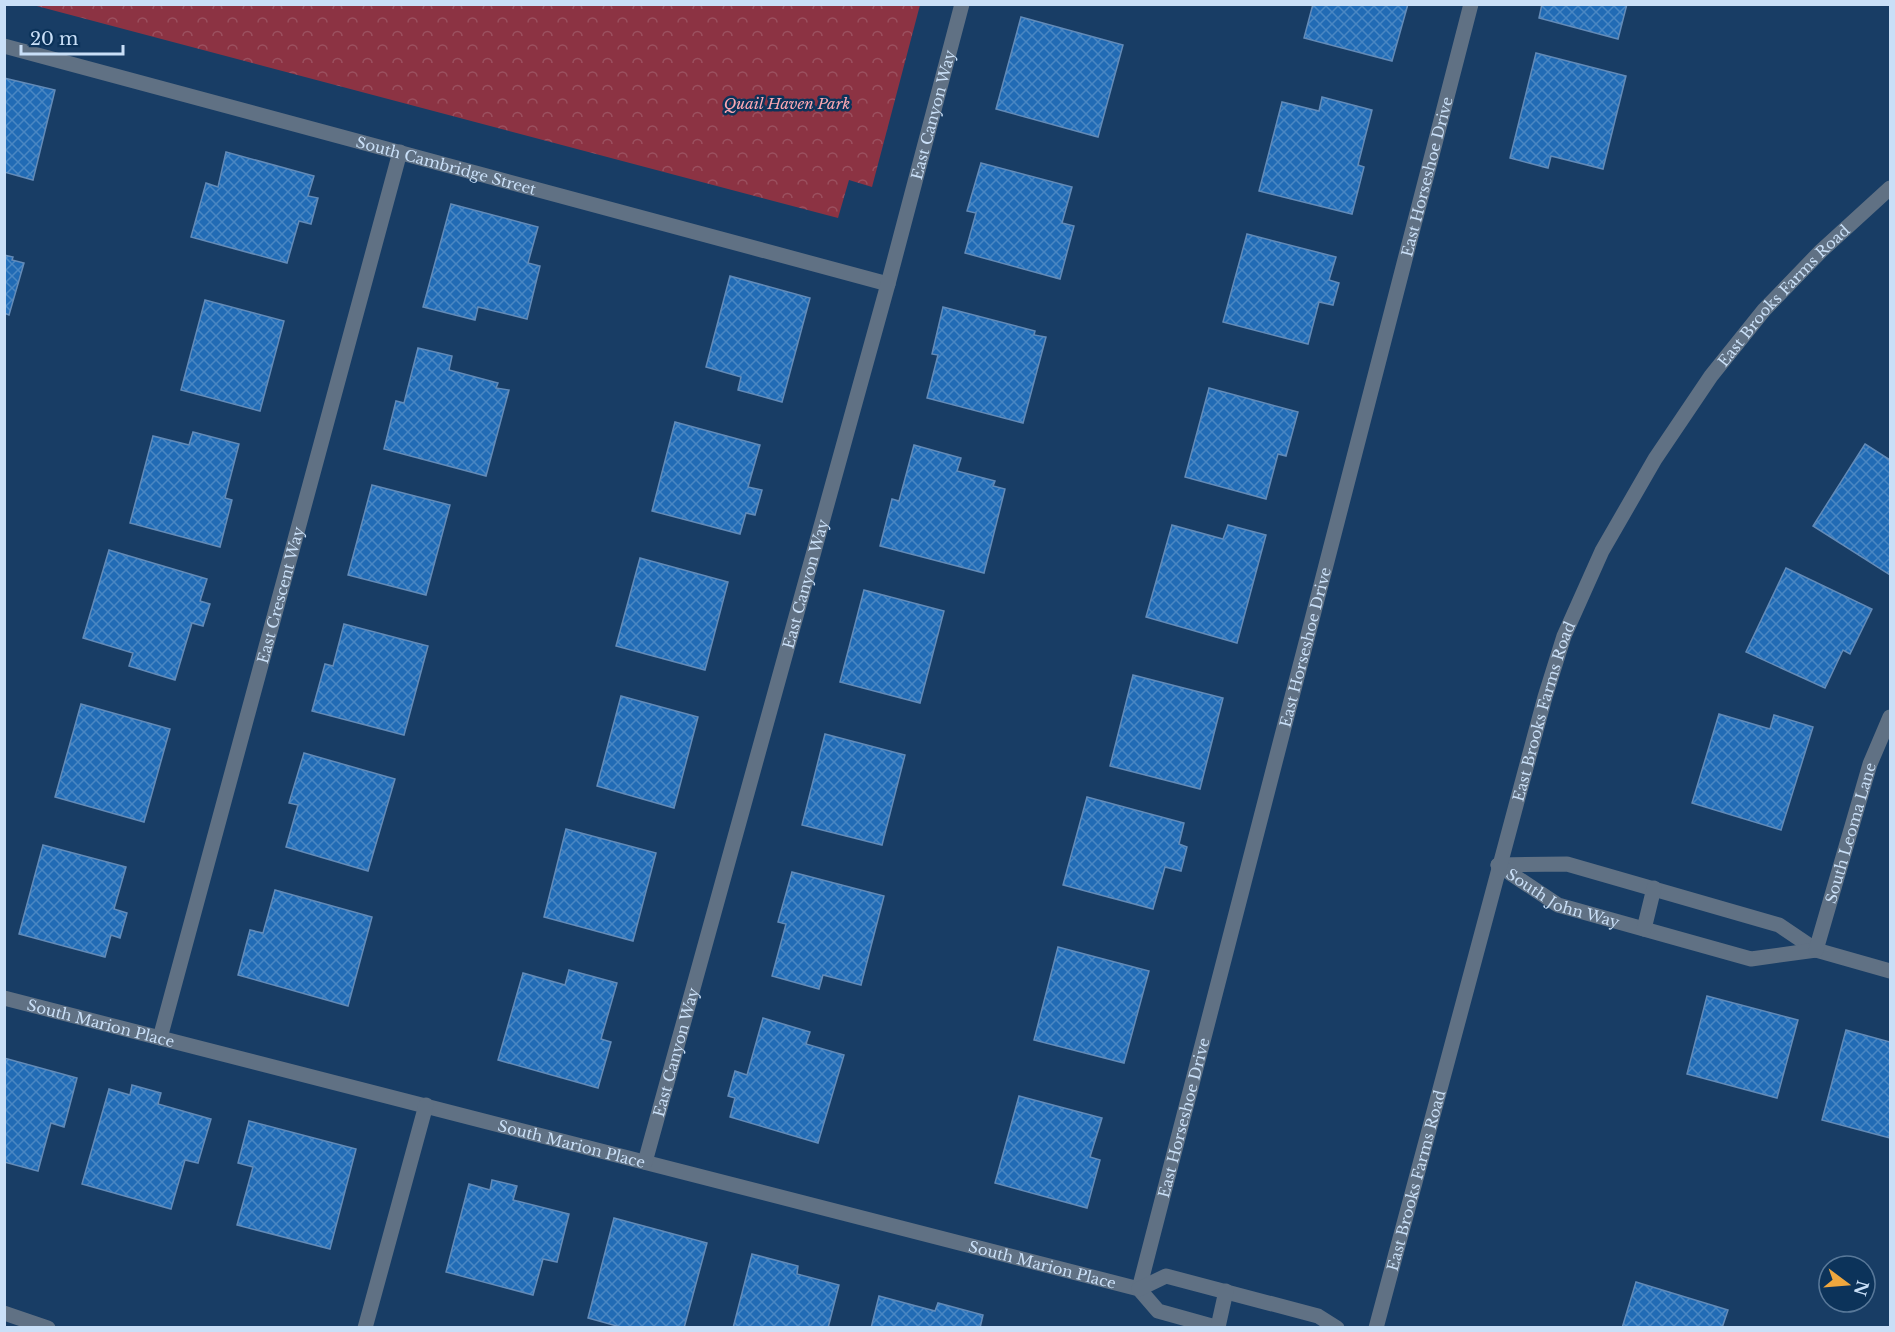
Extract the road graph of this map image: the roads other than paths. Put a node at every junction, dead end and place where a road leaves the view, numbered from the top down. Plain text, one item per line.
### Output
1 (962, 4) edge
2 (1471, 4) edge
3 (4, 46) edge
4 (400, 152) junction
5 (1890, 188) edge
6 (888, 284) junction
7 (1890, 717) edge
8 (1498, 865) junction
9 (1654, 888) junction
10 (1644, 929) junction
11 (1816, 950) junction
12 (1890, 971) edge
13 (4, 998) edge
14 (160, 1038) junction
15 (426, 1105) junction
16 (645, 1162) junction
17 (1139, 1289) junction
18 (1226, 1291) junction
19 (4, 1313) edge
20 (1218, 1327) edge
21 (48, 1328) edge
22 (365, 1328) edge
23 (1337, 1328) edge
24 (1376, 1328) edge

1 - 6 street, East Canyon Way
2 - 17 street, East Horseshoe Drive
3 - 4 street, South Cambridge Street
4 - 6 street, South Cambridge Street
4 - 14 street, East Crescent Way
5 - 8 street, East Brooks Farms Road
6 - 16 street, East Canyon Way
7 - 11 street, South Leoma Lane
8 - 9 street, South John Way
8 - 10 street, South John Way
8 - 24 street, East Brooks Farms Road
9 - 10 street
9 - 11 street, South John Way
10 - 11 street, South John Way
11 - 12 street, South John Way
13 - 14 street, South Marion Place
14 - 15 street, South Marion Place
15 - 16 street, South Marion Place
15 - 22 street
16 - 17 street, South Marion Place
17 - 18 street
17 - 20 street
18 - 20 street
18 - 23 street
19 - 21 street

